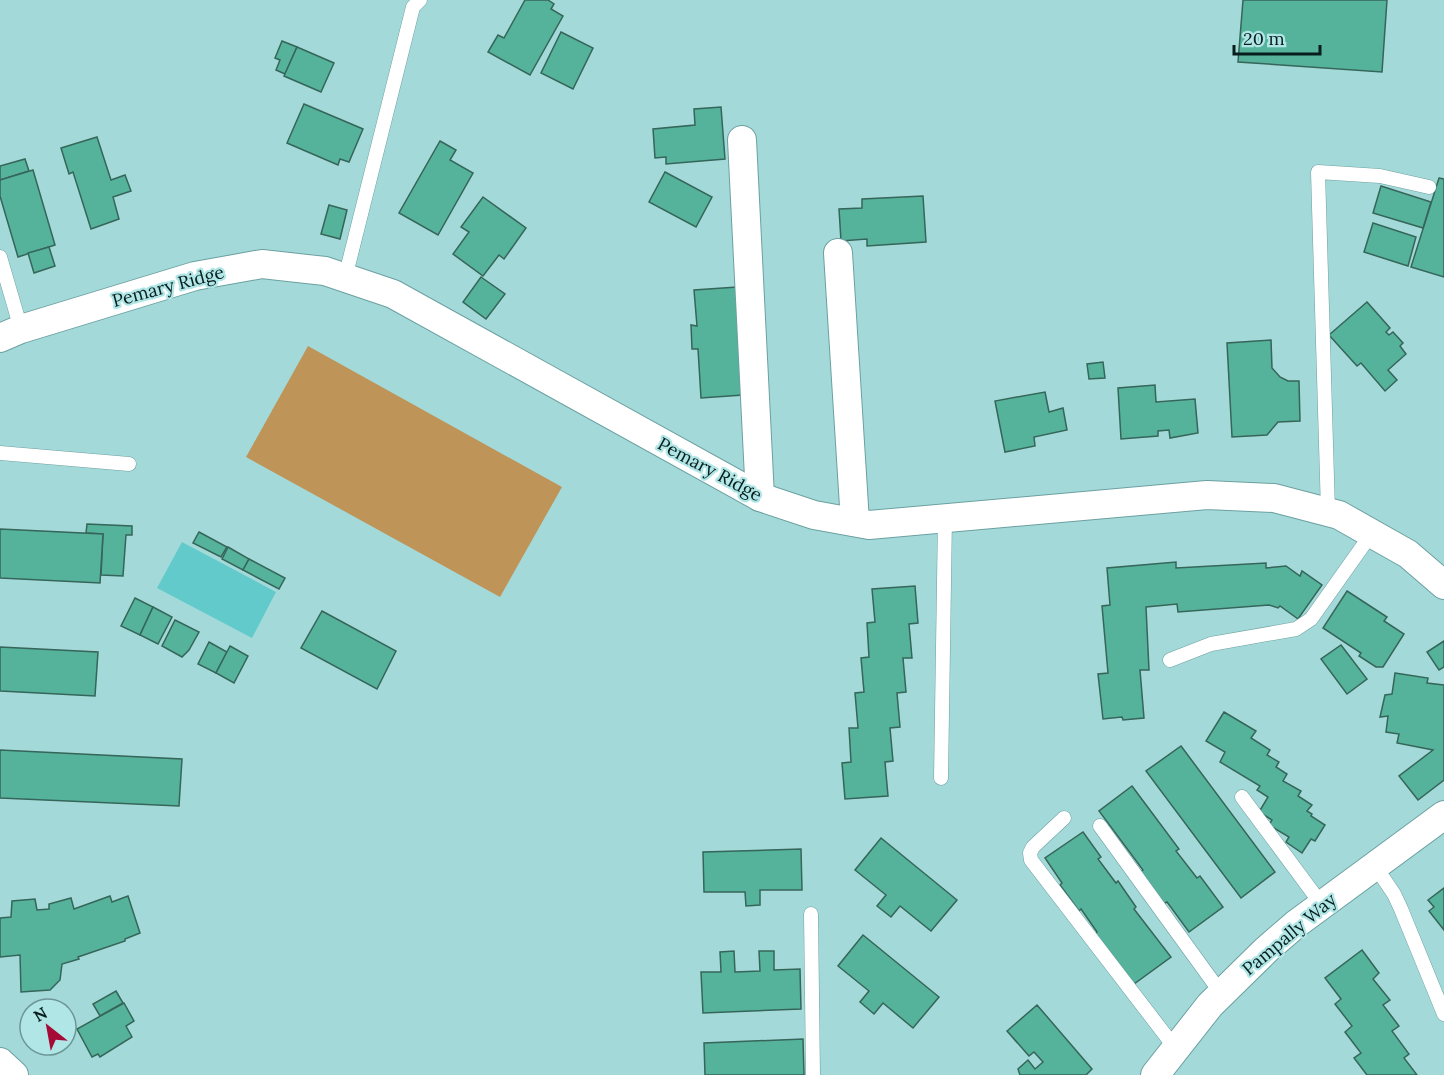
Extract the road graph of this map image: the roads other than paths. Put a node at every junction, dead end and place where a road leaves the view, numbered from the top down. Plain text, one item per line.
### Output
1 (420, 0) edge
2 (742, 140) dead end
3 (1429, 187) dead end
4 (838, 253) dead end
5 (0, 258) edge
6 (345, 279) junction
7 (11, 333) edge
8 (0, 453) edge
9 (129, 464) dead end
10 (760, 497) junction
11 (1328, 512) junction
12 (945, 517) junction
13 (855, 522) junction
14 (1372, 533) junction
15 (1444, 585) edge
16 (1170, 660) dead end
17 (940, 778) dead end
18 (1242, 798) dead end
19 (1444, 815) edge
20 (1064, 818) dead end
21 (1100, 826) dead end
22 (1375, 866) junction
23 (1322, 905) junction
24 (811, 914) dead end
25 (1221, 993) junction
26 (1444, 1014) edge
27 (1176, 1049) junction
28 (0, 1062) edge
29 (14, 1075) edge
30 (813, 1075) edge
31 (1155, 1075) edge

1 - 6 lane
2 - 10 street
3 - 11 lane
4 - 13 street
5 - 7 lane
6 - 7 street, Pemary Ridge
6 - 10 street, Pemary Ridge
8 - 9 lane
10 - 13 street, Pemary Ridge
11 - 12 street, Pemary Ridge
11 - 14 street, Pemary Ridge
12 - 13 street, Pemary Ridge
12 - 17 lane
14 - 15 street, Pemary Ridge
14 - 16 lane
18 - 23 lane
19 - 22 street, Pampally Way
20 - 27 lane
21 - 25 lane
22 - 23 street, Pampally Way
22 - 26 lane
23 - 25 street, Pampally Way
24 - 30 lane
25 - 27 street, Pampally Way
27 - 31 street, Pampally Way
28 - 29 street

